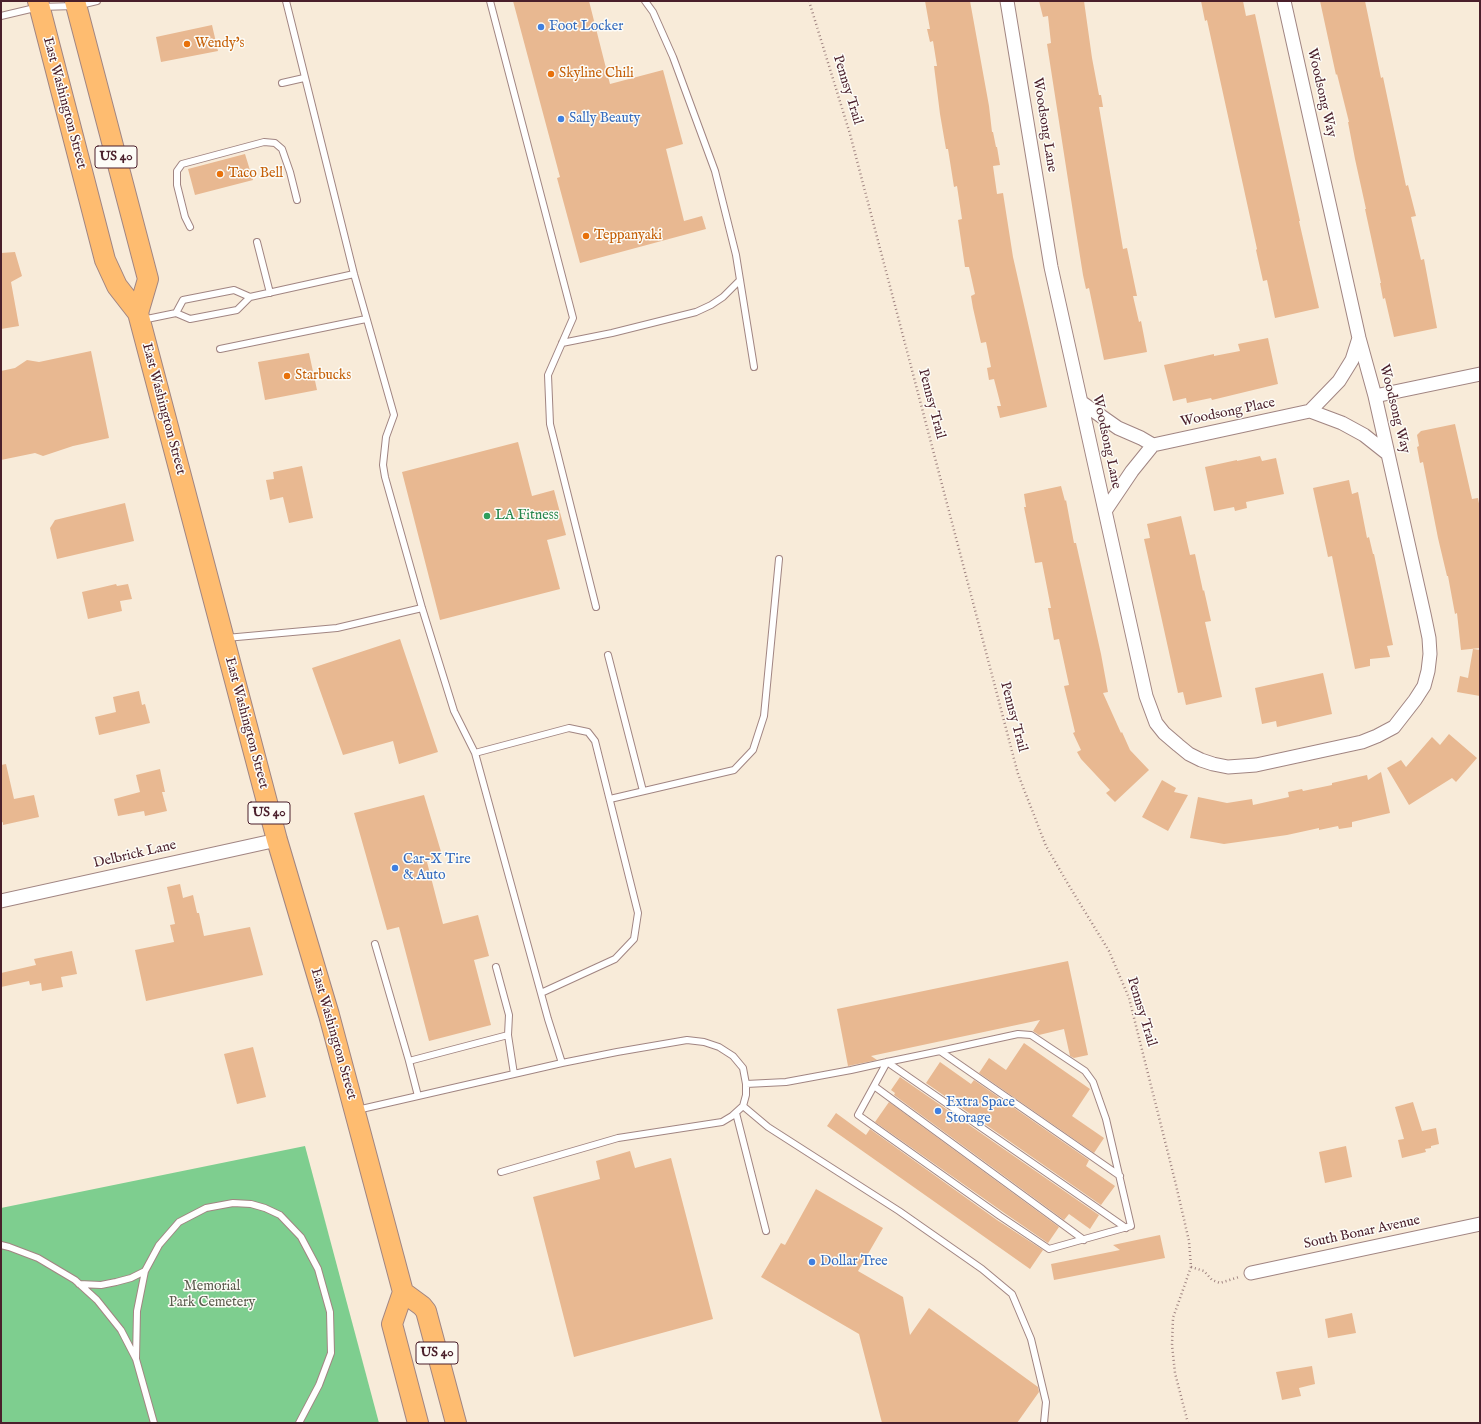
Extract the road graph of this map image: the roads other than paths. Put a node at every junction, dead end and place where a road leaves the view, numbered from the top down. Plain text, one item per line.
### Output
1 (98, 1) edge
2 (286, 1) edge
3 (490, 1) edge
4 (645, 1) edge
5 (1007, 1) edge
6 (1284, 1) edge
7 (38, 4) edge
8 (76, 4) edge
9 (1, 16) edge
10 (304, 78) junction
11 (282, 84) dead end
12 (297, 200) dead end
13 (190, 227) dead end
14 (257, 242) dead end
15 (354, 274) junction
16 (740, 280) junction
17 (270, 293) junction
18 (250, 297) junction
19 (176, 313) junction
20 (139, 317) junction
21 (366, 319) junction
22 (1359, 338) junction
23 (562, 344) junction
24 (220, 349) dead end
25 (754, 367) dead end
26 (1480, 374) edge
27 (1375, 396) junction
28 (1081, 402) junction
29 (1310, 411) junction
30 (1153, 445) junction
31 (1388, 454) junction
32 (1105, 511) junction
33 (779, 559) dead end
34 (596, 607) dead end
35 (422, 608) junction
36 (223, 639) junction
37 (608, 655) dead end
38 (475, 753) junction
39 (1307, 754) joint
40 (643, 792) junction
41 (610, 799) junction
42 (276, 840) junction
43 (1, 901) edge
44 (375, 944) dead end
45 (496, 968) dead end
46 (541, 993) junction
47 (508, 1035) junction
48 (940, 1051) junction
49 (409, 1061) junction
50 (887, 1062) junction
51 (562, 1063) junction
52 (514, 1074) junction
53 (746, 1084) junction
54 (874, 1086) junction
55 (418, 1096) junction
56 (743, 1106) junction
57 (354, 1110) junction
58 (736, 1113) junction
59 (501, 1172) dead end
60 (1120, 1176) junction
61 (1480, 1224) edge
62 (1126, 1228) junction
63 (766, 1231) dead end
64 (1084, 1240) junction
65 (1, 1245) edge
66 (145, 1271) junction
67 (1252, 1273) road end
68 (79, 1284) junction
69 (403, 1292) junction
70 (136, 1359) junction
71 (154, 1423) edge
72 (299, 1423) edge
73 (418, 1423) edge
74 (456, 1423) edge
75 (1044, 1423) edge

1 - 8 lane
2 - 10 lane
3 - 23 lane
4 - 16 lane
5 - 28 street, Woodsong Lane
6 - 22 street, Woodsong Way
7 - 8 lane
7 - 9 lane
7 - 20 main road, East Washington Street / US 40
8 - 20 main road, US 40
10 - 11 lane
10 - 15 lane
12 - 13 lane
14 - 17 lane
15 - 17 lane
15 - 21 lane
16 - 23 lane
16 - 25 lane
17 - 18 lane
18 - 19 lane
18 - 19 lane
19 - 20 lane
20 - 36 main road, East Washington Street / US 40
21 - 24 lane
21 - 35 lane
22 - 27 street, Woodsong Way
22 - 29 street
23 - 34 lane
26 - 27 street
27 - 31 street, Woodsong Way
28 - 30 street
28 - 32 street, Woodsong Lane
29 - 30 street, Woodsong Place
29 - 31 street
30 - 32 street
31 - 39 street, Woodsong Way
32 - 39 street, Woodsong Lane
33 - 40 lane
35 - 36 lane
35 - 38 lane
36 - 42 main road, East Washington Street / US 40
37 - 40 lane
38 - 41 lane
38 - 46 lane
40 - 41 lane
41 - 46 lane
42 - 43 street, Delbrick Lane
42 - 57 main road, East Washington Street / US 40
44 - 49 lane
45 - 47 lane
46 - 51 lane
47 - 49 lane
47 - 52 lane
48 - 50 lane
48 - 60 lane
48 - 60 lane
49 - 55 lane
50 - 53 lane
50 - 54 lane
50 - 62 lane
51 - 52 lane
51 - 53 lane
52 - 55 lane
53 - 56 lane
54 - 64 lane
54 - 64 lane
55 - 57 lane
56 - 58 lane
56 - 75 lane
57 - 69 main road, East Washington Street / US 40
58 - 59 lane
58 - 63 lane
60 - 62 lane
61 - 67 street, South Bonar Avenue
62 - 64 lane
65 - 68 lane
66 - 68 lane
66 - 70 lane
66 - 72 lane
68 - 70 lane
69 - 73 main road, US 40
69 - 74 main road, US 40
70 - 71 lane

